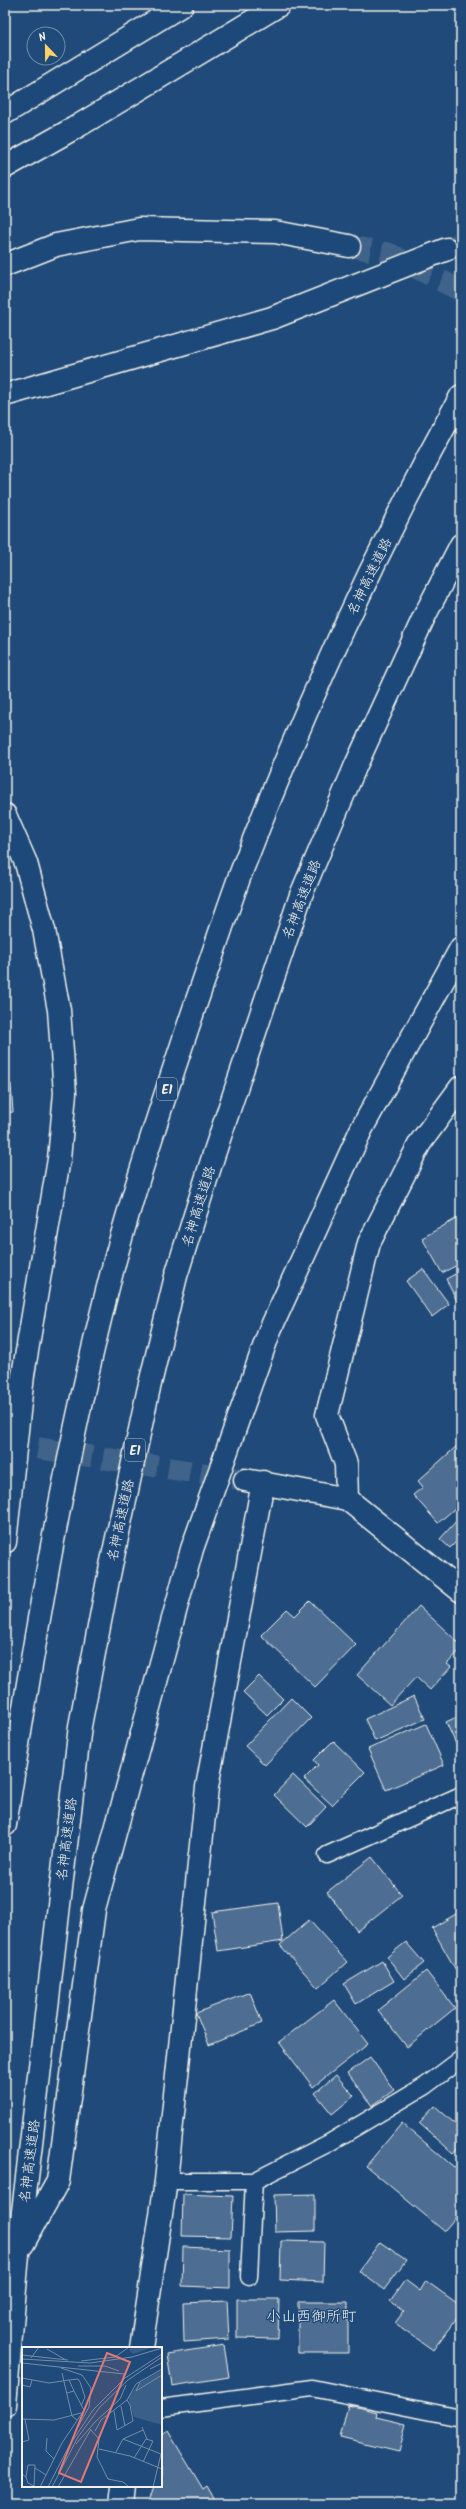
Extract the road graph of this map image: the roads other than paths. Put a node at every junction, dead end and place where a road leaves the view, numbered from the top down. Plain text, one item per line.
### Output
1 (182, 5) edge
2 (279, 5) edge
3 (5, 113) edge
4 (5, 167) edge
5 (349, 246) tunnel mouth
6 (447, 250) tunnel mouth
7 (5, 265) edge
8 (5, 395) edge
9 (461, 396) edge
10 (461, 545) edge
11 (5, 815) edge
12 (461, 948) edge
13 (461, 1087) edge
14 (347, 1499) junction
15 (5, 1542) edge
16 (461, 1591) edge
17 (461, 1795) edge
18 (5, 1825) edge
19 (327, 1855) dead end
20 (461, 2059) edge
21 (166, 2181) junction
22 (254, 2181) junction
23 (18, 2254) junction
24 (249, 2277) dead end
25 (141, 2347) edge
26 (5, 2404) edge
27 (162, 2408) edge
28 (461, 2418) edge
29 (123, 2487) edge
30 (121, 2504) edge

1 - 3 main road
2 - 4 main road
5 - 7 main road
6 - 8 main road
9 - 18 main road, 名神高速道路 / E1
10 - 23 main road, 名神高速道路 / E1
11 - 15 main road
12 - 23 main road
13 - 14 main road
14 - 16 main road
14 - 21 main road
17 - 19 lane
20 - 22 lane
21 - 22 lane
21 - 25 main road
22 - 24 lane
23 - 26 main road, 名神高速道路 / E1
27 - 28 lane
29 - 30 main road

